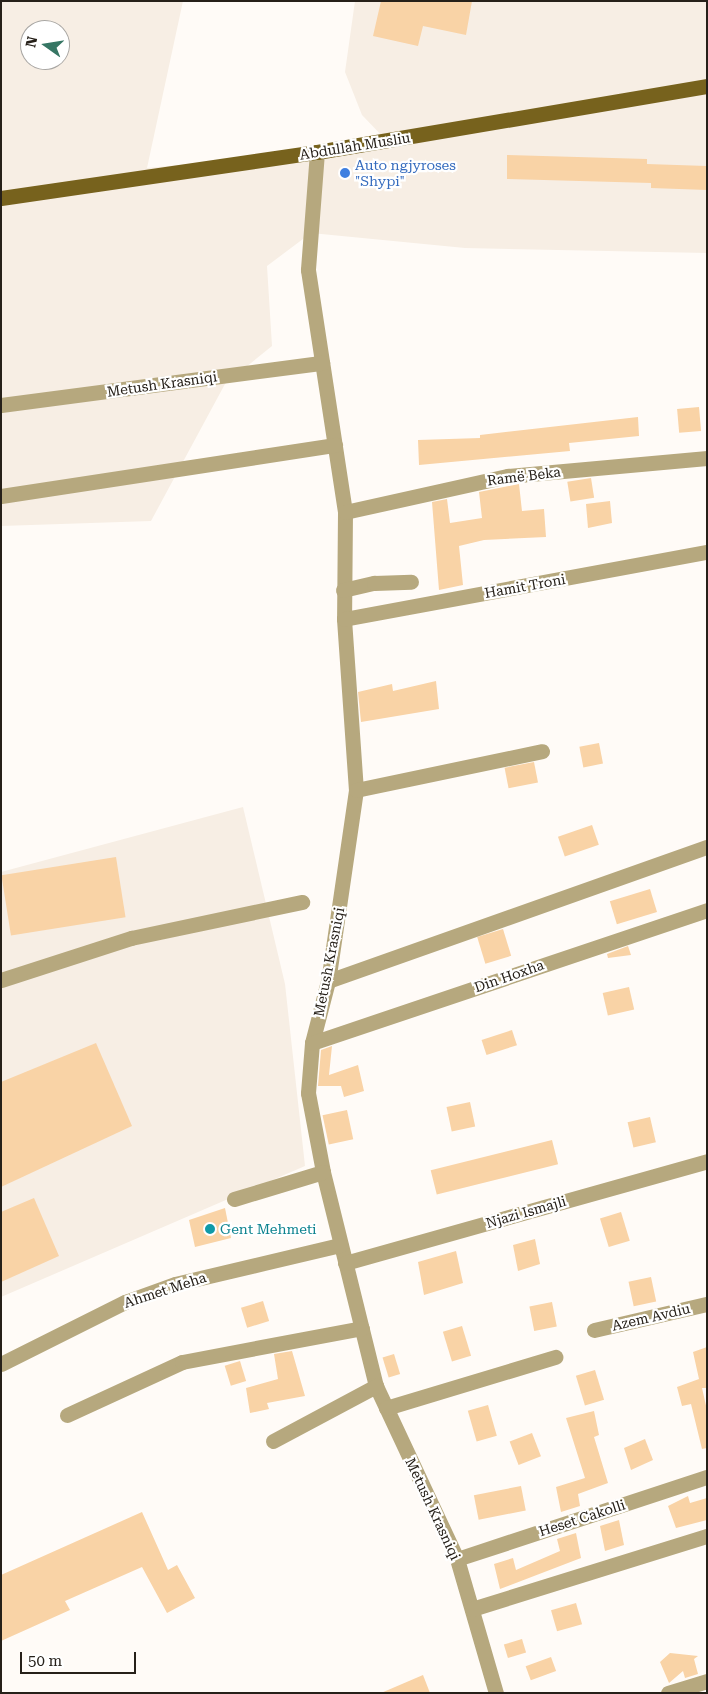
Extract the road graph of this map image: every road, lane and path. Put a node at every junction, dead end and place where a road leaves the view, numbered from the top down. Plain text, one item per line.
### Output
1 (707, 86) edge
2 (316, 152) junction
3 (1, 198) edge
4 (322, 363) junction
5 (1, 405) edge
6 (335, 445) junction
7 (707, 458) edge
8 (1, 496) edge
9 (345, 512) junction
10 (707, 552) edge
11 (411, 582) dead end
12 (343, 590) junction
13 (344, 618) junction
14 (542, 751) dead end
15 (356, 790) junction
16 (707, 847) edge
17 (302, 902) dead end
18 (707, 910) edge
19 (1, 980) edge
20 (328, 981) junction
21 (312, 1043) junction
22 (707, 1161) edge
23 (323, 1172) junction
24 (234, 1199) dead end
25 (340, 1245) junction
26 (345, 1263) junction
27 (707, 1304) edge
28 (362, 1328) junction
29 (594, 1330) dead end
30 (555, 1357) dead end
31 (1, 1364) edge
32 (376, 1386) junction
33 (386, 1408) junction
34 (67, 1415) dead end
35 (273, 1441) dead end
36 (707, 1477) edge
37 (707, 1536) edge
38 (457, 1559) junction
39 (472, 1609) junction
40 (707, 1681) edge
41 (496, 1693) edge
42 (668, 1693) edge

1 - 2 main road, Abdullah Musliu
2 - 3 main road, Abdullah Musliu
2 - 4 street, Metush Krasniqi
4 - 5 street, Metush Krasniqi
4 - 6 street, Metush Krasniqi
6 - 8 street
6 - 9 street, Metush Krasniqi
7 - 9 street, Ramë Beka
9 - 12 street, Metush Krasniqi
10 - 13 street, Hamit Troni
11 - 12 street
12 - 13 street, Metush Krasniqi
13 - 15 street, Metush Krasniqi
14 - 15 street
15 - 20 street, Metush Krasniqi
16 - 20 street
17 - 19 street
18 - 21 street, Din Hoxha
20 - 21 street, Metush Krasniqi
21 - 23 street, Metush Krasniqi
22 - 26 street, Njazi Ismajli
23 - 24 street
23 - 25 street, Metush Krasniqi
25 - 26 street, Metush Krasniqi
25 - 31 street, Ahmet Meha
26 - 28 street, Metush Krasniqi
27 - 29 street, Azem Avdiu
28 - 32 street, Metush Krasniqi
28 - 34 street
30 - 33 street
32 - 33 street, Metush Krasniqi
32 - 35 street
33 - 38 street, Metush Krasniqi
36 - 38 street, Heset Cakolli
37 - 39 street
38 - 39 street, Metush Krasniqi
39 - 41 street, Metush Krasniqi
40 - 42 street

